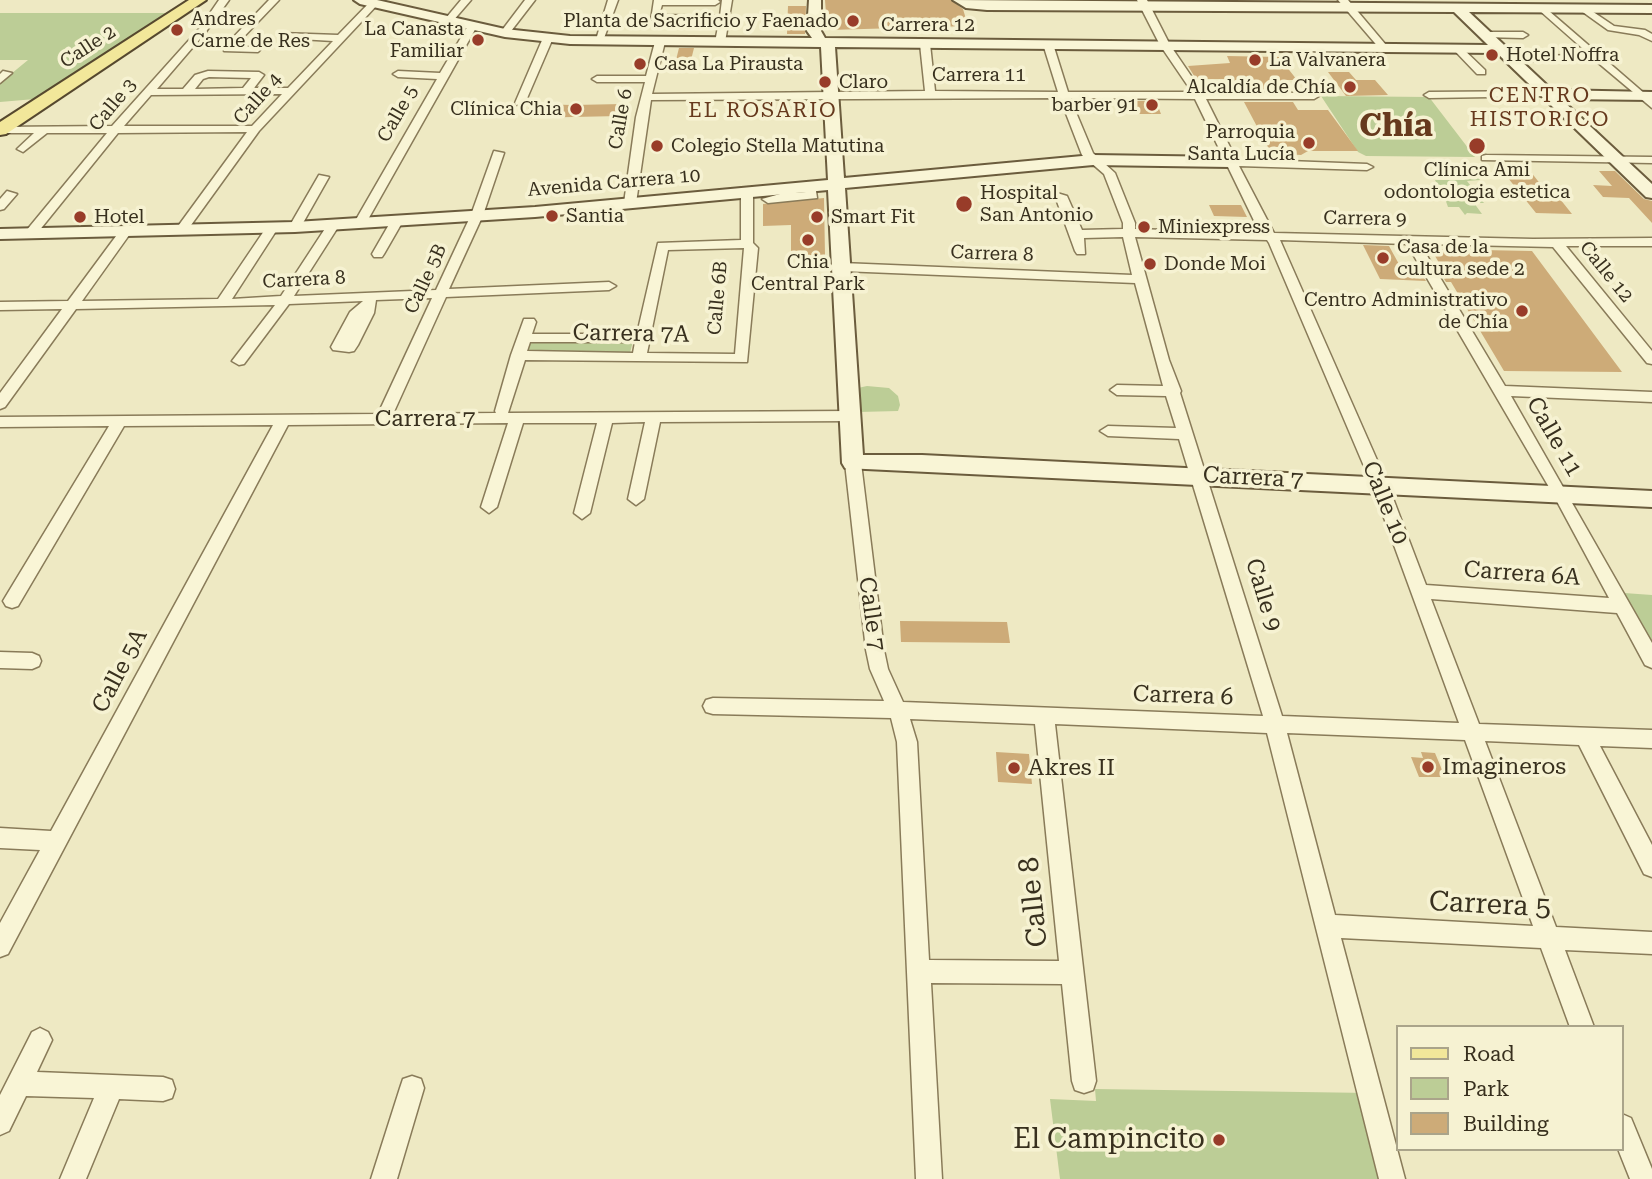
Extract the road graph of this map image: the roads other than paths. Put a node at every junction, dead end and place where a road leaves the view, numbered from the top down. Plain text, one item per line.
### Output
1 (199, 0) edge
2 (223, 0) edge
3 (274, 0) edge
4 (466, 0) edge
5 (530, 0) edge
6 (613, 0) edge
7 (727, 0) edge
8 (815, 0) edge
9 (658, 1) edge
10 (961, 1) edge
11 (376, 2) edge
12 (715, 2) dead end
13 (1144, 3) edge
14 (1251, 3) edge
15 (1345, 3) edge
16 (1530, 5) edge
17 (1456, 7) junction
18 (1583, 8) junction
19 (1652, 9) edge
20 (724, 19) junction
21 (449, 20) junction
22 (472, 26) junction
23 (505, 33) junction
24 (283, 35) dead end
25 (1485, 35) junction
26 (1523, 35) dead end
27 (1272, 36) junction
28 (340, 38) junction
29 (548, 38) junction
30 (1652, 38) edge
31 (598, 41) junction
32 (660, 43) junction
33 (720, 43) junction
34 (825, 43) junction
35 (925, 44) junction
36 (1048, 44) junction
37 (1165, 44) junction
38 (1383, 47) junction
39 (1457, 48) junction
40 (255, 50) dead end
41 (1505, 54) junction
42 (1599, 58) junction
43 (1480, 72) dead end
44 (398, 74) dead end
45 (444, 76) junction
46 (597, 79) dead end
47 (649, 79) junction
48 (246, 91) junction
49 (291, 91) junction
50 (147, 92) junction
51 (186, 92) junction
52 (831, 94) junction
53 (930, 94) junction
54 (1548, 94) junction
55 (1063, 95) junction
56 (1199, 95) junction
57 (1429, 95) dead end
58 (1314, 96) dead end
59 (645, 97) junction
60 (1649, 99) edge
61 (520, 103) dead end
62 (255, 129) junction
63 (0, 130) edge
64 (44, 130) junction
65 (114, 131) junction
66 (23, 149) dead end
67 (498, 153) dead end
68 (1486, 158) dead end
69 (1093, 160) junction
70 (1618, 160) junction
71 (1652, 160) edge
72 (1230, 162) junction
73 (1367, 167) dead end
74 (323, 177) dead end
75 (837, 183) junction
76 (1651, 191) edge
77 (747, 192) junction
78 (786, 193) junction
79 (11, 194) dead end
80 (1061, 196) dead end
81 (768, 199) dead end
82 (630, 203) junction
83 (0, 206) edge
84 (477, 215) junction
85 (397, 221) junction
86 (360, 223) junction
87 (334, 224) junction
88 (295, 227) junction
89 (272, 228) junction
90 (182, 229) junction
91 (127, 231) junction
92 (1129, 233) junction
93 (0, 234) edge
94 (30, 234) junction
95 (1077, 234) junction
96 (1271, 236) junction
97 (1411, 239) junction
98 (1556, 242) junction
99 (1652, 242) edge
100 (747, 244) junction
101 (667, 246) junction
102 (1081, 251) dead end
103 (397, 254) dead end
104 (842, 267) junction
105 (1141, 279) junction
106 (609, 286) dead end
107 (440, 293) junction
108 (285, 300) junction
109 (72, 303) junction
110 (222, 303) junction
111 (0, 306) edge
112 (529, 322) dead end
113 (524, 338) junction
114 (643, 338) junction
115 (518, 355) junction
116 (645, 358) junction
117 (737, 358) joint
118 (1652, 360) edge
119 (239, 361) dead end
120 (7, 386) edge
121 (1117, 390) dead end
122 (1174, 391) junction
123 (1501, 391) junction
124 (1652, 397) edge
125 (0, 404) edge
126 (502, 411) dead end
127 (850, 416) junction
128 (606, 417) junction
129 (654, 417) junction
130 (517, 418) junction
131 (383, 419) junction
132 (283, 420) junction
133 (120, 421) junction
134 (0, 422) edge
135 (1108, 431) dead end
136 (1186, 434) junction
137 (853, 463) junction
138 (1199, 475) junction
139 (1380, 485) junction
140 (1561, 494) junction
141 (636, 499) dead end
142 (1652, 499) edge
143 (489, 507) dead end
144 (582, 513) dead end
145 (1420, 591) junction
146 (12, 601) dead end
147 (1622, 606) junction
148 (0, 660) edge
149 (1652, 660) edge
150 (32, 661) dead end
151 (713, 706) dead end
152 (898, 710) junction
153 (1044, 716) junction
154 (1275, 724) junction
155 (1470, 730) junction
156 (1585, 737) junction
157 (1652, 739) edge
158 (0, 838) edge
159 (56, 841) junction
160 (1652, 867) edge
161 (1326, 926) junction
162 (1547, 938) junction
163 (1652, 943) edge
164 (0, 946) edge
165 (917, 971) junction
166 (1072, 973) junction
167 (1582, 1025) edge
168 (40, 1040) dead end
169 (1084, 1081) dead end
170 (18, 1083) junction
171 (112, 1086) junction
172 (412, 1088) dead end
173 (163, 1089) dead end
174 (0, 1122) edge
175 (1624, 1132) edge
176 (73, 1179) edge
177 (384, 1179) edge
178 (929, 1179) edge
179 (1392, 1179) edge
180 (1643, 1179) edge

1 - 63 main road, Calle 2
2 - 50 street, Calle 3
3 - 40 street
4 - 21 street
5 - 23 street
6 - 31 street
7 - 20 street
8 - 34 main road, Calle 7
9 - 12 street
9 - 20 street
10 - 13 main road
11 - 21 main road, Carrera 12
11 - 28 street, Calle 4
13 - 14 main road
13 - 37 street, Calle 10
14 - 15 main road
14 - 27 main road
15 - 17 main road
15 - 38 street
16 - 17 main road
16 - 18 main road
16 - 42 street
17 - 25 main road
18 - 19 main road
18 - 30 street
20 - 33 street
21 - 22 main road, Carrera 12
22 - 23 main road, Carrera 12
22 - 45 street, Calle 5
23 - 29 main road, Carrera 12
24 - 28 street
25 - 26 street
25 - 41 main road
27 - 37 main road, Carrera 12
27 - 38 main road, Carrera 12
28 - 49 street, Calle 4
29 - 31 main road, Carrera 12
29 - 61 street
31 - 32 main road, Carrera 12
32 - 33 main road, Carrera 12
32 - 47 street, Calle 6
33 - 34 main road, Carrera 12
34 - 35 main road, Carrera 12
34 - 52 main road, Calle 7
35 - 36 main road, Carrera 12
35 - 53 street
36 - 37 main road, Carrera 12
36 - 55 street, Calle 9
37 - 56 street, Calle 10
38 - 39 main road, Carrera 12
39 - 41 main road, Carrera 12
39 - 43 street
41 - 42 street
41 - 54 main road
42 - 60 street
44 - 45 street
45 - 86 street, Calle 5
46 - 47 street
47 - 59 street, Calle 6
48 - 49 street
48 - 51 street
48 - 51 street
49 - 62 street, Calle 4
50 - 51 street
50 - 65 street, Calle 3
52 - 53 street, Carrera 11
52 - 59 street, Carrera 11
52 - 75 main road, Calle 7
53 - 55 street, Carrera 11
54 - 57 street
54 - 60 main road
54 - 70 main road
55 - 56 street, Carrera 11
55 - 69 street, Calle 9
56 - 58 street, Carrera 11
56 - 72 street, Calle 10
59 - 82 street, Calle 6
62 - 65 street
62 - 90 street, Calle 4
63 - 64 street
64 - 65 street
64 - 66 street
65 - 94 street, Calle 3
67 - 84 street, Calle 5B
68 - 70 street
69 - 72 main road, Avenida Carrera 10
69 - 75 main road, Avenida Carrera 10
69 - 92 street, Calle 9
70 - 71 street
70 - 76 main road
72 - 73 street
72 - 96 street, Calle 10
74 - 88 street
75 - 78 main road, Avenida Carrera 10
75 - 104 main road, Calle 7
77 - 78 main road, Avenida Carrera 10
77 - 82 main road, Avenida Carrera 10
77 - 100 street, Calle 6B
78 - 81 street
79 - 83 street
80 - 95 street
82 - 84 main road, Avenida Carrera 10
84 - 85 main road, Avenida Carrera 10
84 - 107 street, Calle 5B
85 - 86 main road, Avenida Carrera 10
85 - 103 street
86 - 87 main road, Avenida Carrera 10
87 - 88 main road, Avenida Carrera 10
87 - 108 street
88 - 89 main road, Avenida Carrera 10
89 - 90 main road, Avenida Carrera 10
89 - 110 street
90 - 91 main road, Avenida Carrera 10
91 - 94 main road, Avenida Carrera 10
91 - 109 street
92 - 95 street, Carrera 9
92 - 96 street, Carrera 9
92 - 105 street, Calle 9
93 - 94 main road, Avenida Carrera 10
95 - 102 street
96 - 97 street, Carrera 9
96 - 139 street, Calle 10
97 - 98 street, Carrera 9
97 - 123 street, Calle 11
98 - 99 street, Carrera 9
98 - 118 street, Calle 12
100 - 101 street
100 - 117 street, Calle 6B
101 - 114 street
101 - 116 street
104 - 105 street, Carrera 8
104 - 127 main road, Calle 7
105 - 122 street, Calle 9
106 - 107 street, Carrera 8
107 - 108 street, Carrera 8
107 - 131 street, Calle 5B
108 - 110 street, Carrera 8
108 - 119 street
109 - 110 street, Carrera 8
109 - 111 street, Carrera 8
109 - 120 street
112 - 113 street
113 - 114 street, Carrera 7A
113 - 115 street
114 - 116 street
115 - 116 street, Carrera 7A
115 - 126 street
116 - 117 street, Carrera 7A
120 - 125 street
121 - 122 street
122 - 136 street, Calle 9
123 - 124 street
123 - 140 street, Calle 11
127 - 129 street, Carrera 7
127 - 137 main road, Calle 7
128 - 129 street, Carrera 7
128 - 130 street, Carrera 7
128 - 144 street
129 - 141 street
130 - 131 street, Carrera 7
130 - 143 street
131 - 132 street, Carrera 7
132 - 133 street, Carrera 7
132 - 159 street, Calle 5A
133 - 134 street, Carrera 7
133 - 146 street
135 - 136 street
136 - 138 street, Calle 9
137 - 138 main road, Carrera 7
137 - 152 street, Calle 7
138 - 139 main road, Carrera 7
138 - 154 street, Calle 9
139 - 140 main road, Carrera 7
139 - 145 street, Calle 10
140 - 142 main road, Carrera 7
140 - 147 street, Calle 11
145 - 147 street, Carrera 6A
145 - 155 street, Calle 10
147 - 149 street, Calle 11
148 - 150 street
151 - 152 street, Carrera 6
152 - 153 street, Carrera 6
152 - 165 street, Calle 7
153 - 154 street, Carrera 6
153 - 166 street, Calle 8
154 - 155 street, Carrera 6
154 - 161 street, Calle 9
155 - 156 street, Carrera 6
155 - 162 street, Calle 10
156 - 157 street, Carrera 6
156 - 160 street
158 - 159 street
159 - 164 street, Calle 5A
161 - 162 street, Carrera 5
161 - 179 street, Calle 9
162 - 163 street, Carrera 5
162 - 167 street, Calle 10
165 - 166 street
165 - 178 street, Calle 7
166 - 169 street, Calle 8
168 - 170 street
170 - 171 street
170 - 174 street
171 - 173 street
171 - 176 street
172 - 177 street
175 - 180 street

